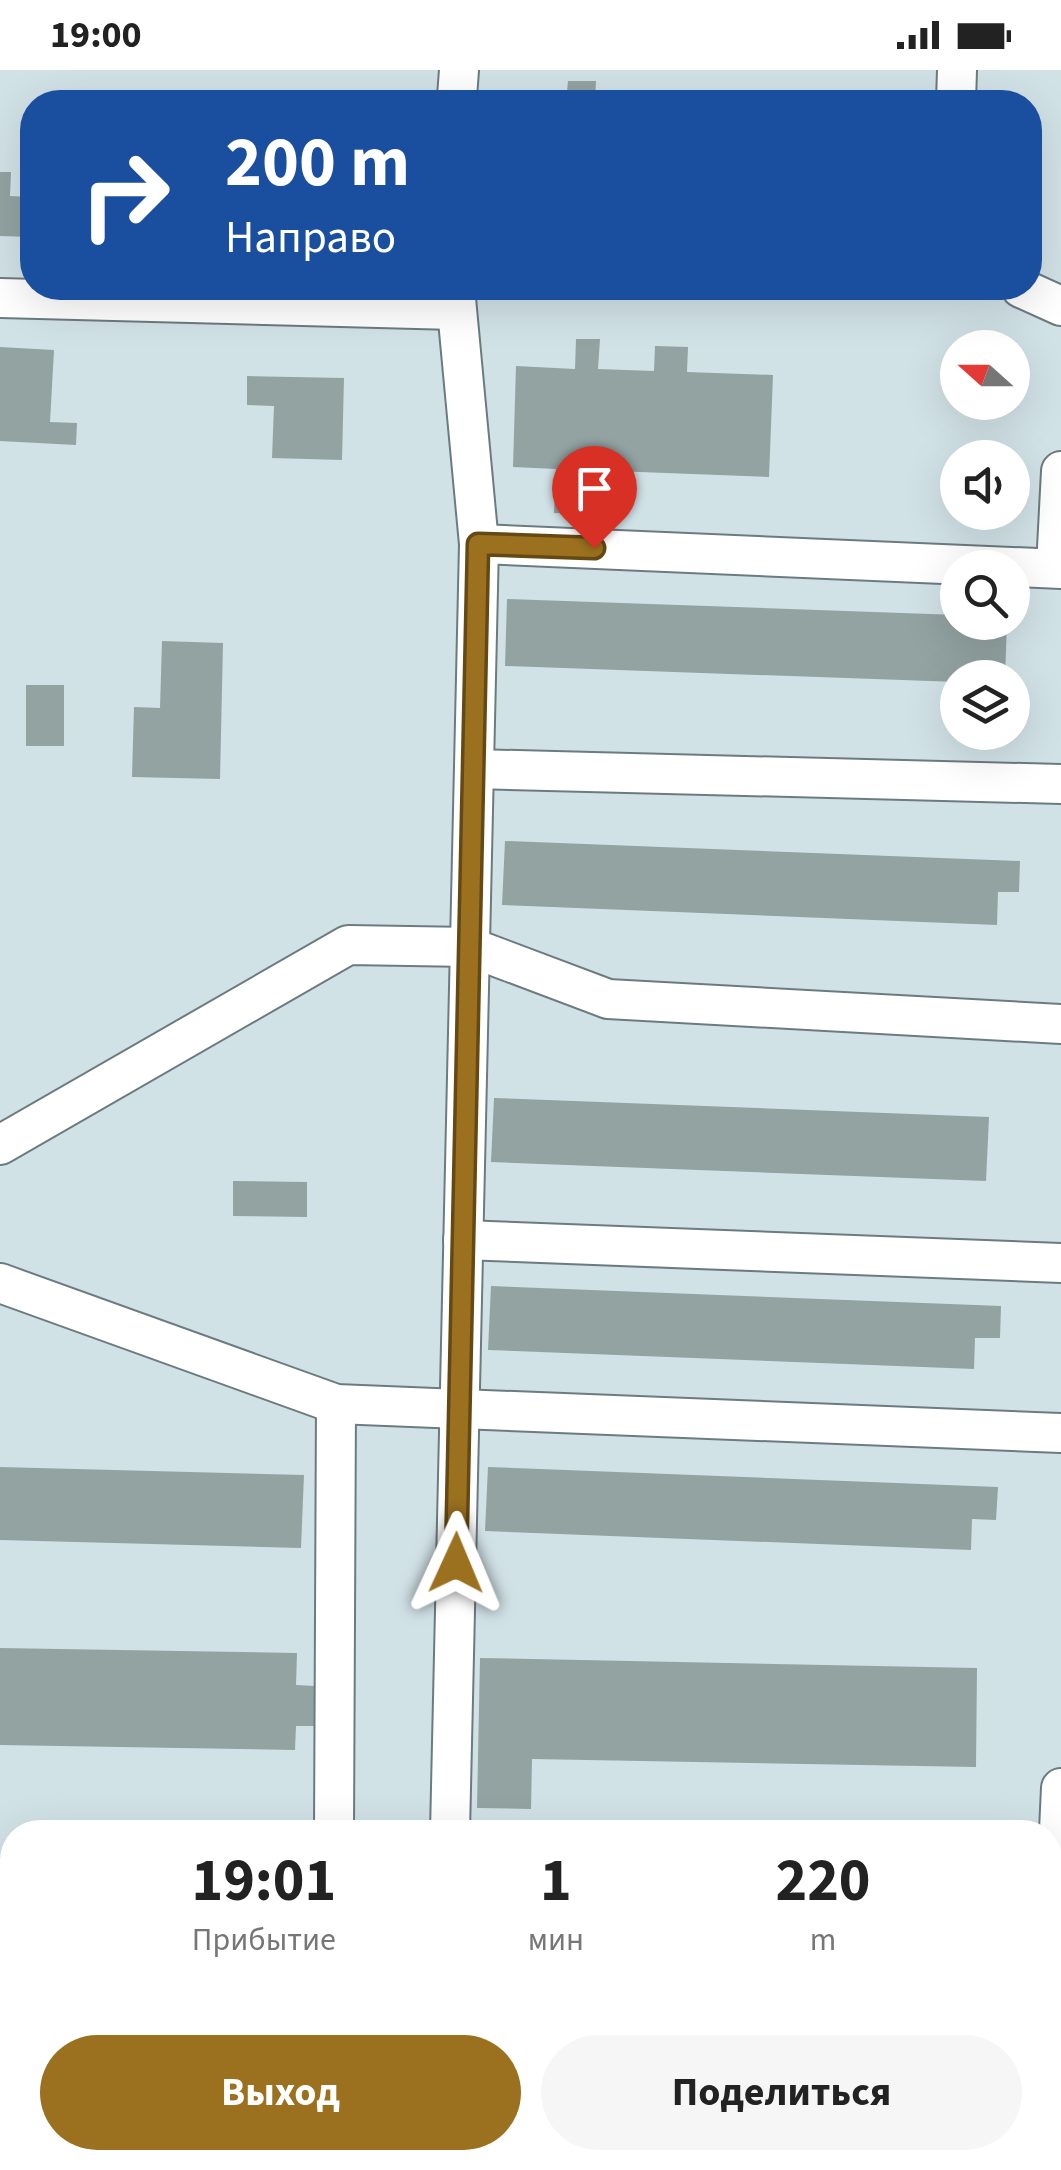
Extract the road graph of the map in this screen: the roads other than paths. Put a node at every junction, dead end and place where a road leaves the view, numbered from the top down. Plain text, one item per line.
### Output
1 (455, 300) edge
2 (1061, 471) edge
3 (478, 544) junction
4 (1058, 568) edge
5 (474, 768) junction
6 (1061, 784) edge
7 (470, 947) junction
8 (1061, 1024) edge
9 (0, 1145) edge
10 (463, 1240) junction
11 (1061, 1263) edge
12 (0, 1283) edge
13 (336, 1404) junction
14 (460, 1409) junction
15 (1061, 1433) edge
16 (1061, 1788) edge
17 (334, 1820) edge
18 (450, 1820) edge
19 (1058, 1820) edge

1 - 3 lane
2 - 4 lane
3 - 4 lane
3 - 5 lane
5 - 6 lane
5 - 7 lane
7 - 8 lane
7 - 9 lane
7 - 10 lane
10 - 11 lane
10 - 14 lane
12 - 13 lane
13 - 14 lane
13 - 17 lane
14 - 15 lane
14 - 18 lane
16 - 19 lane

